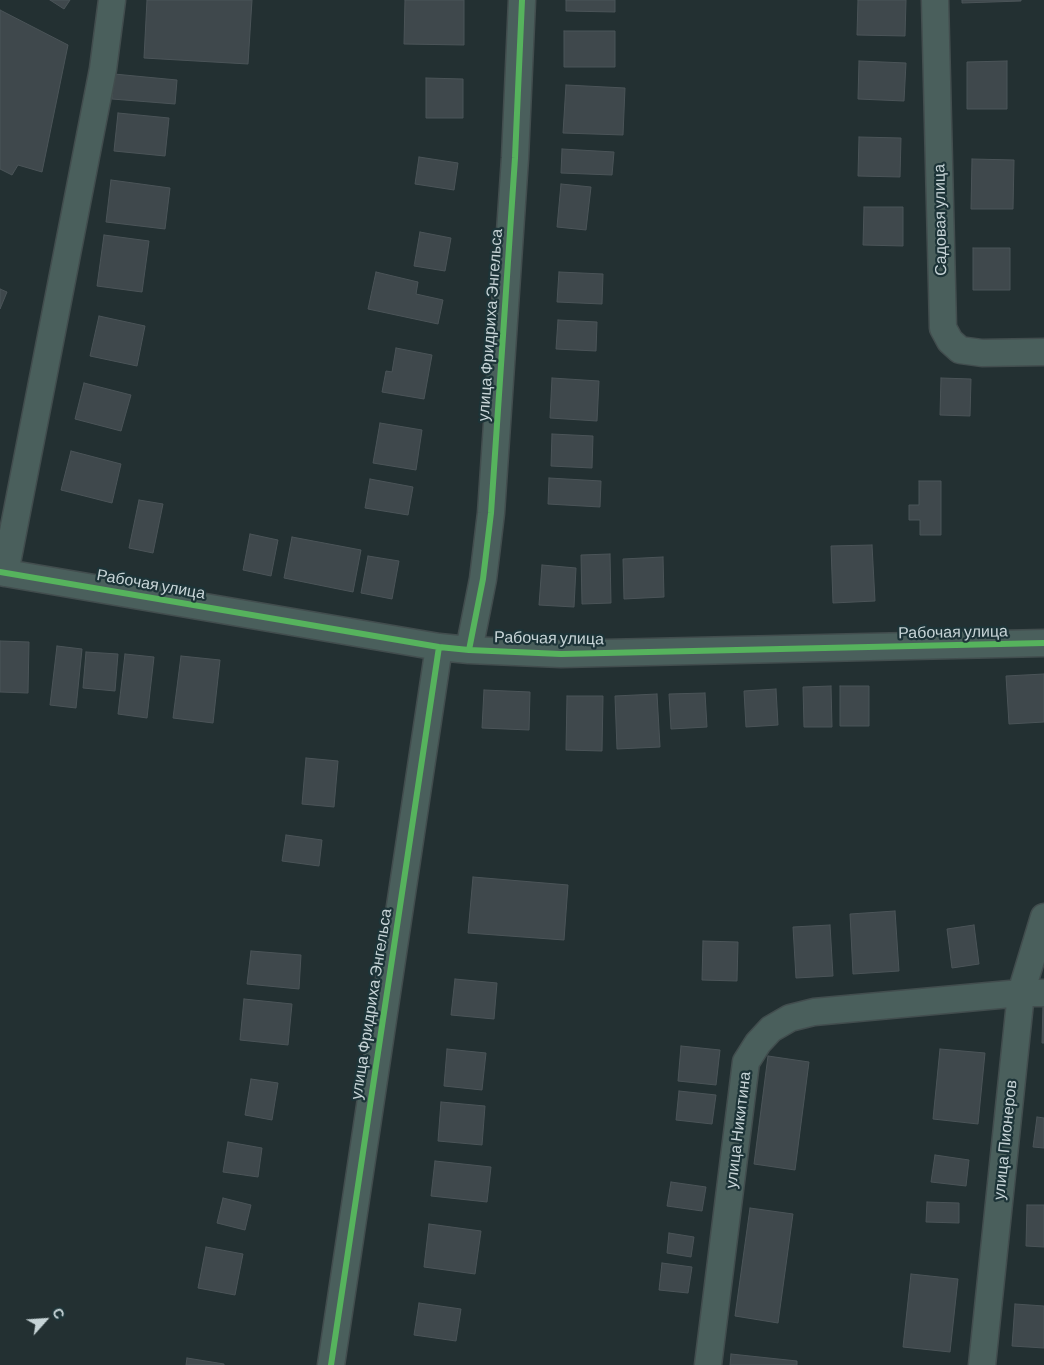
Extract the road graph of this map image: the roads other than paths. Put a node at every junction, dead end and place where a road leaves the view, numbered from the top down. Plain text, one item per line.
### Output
1 (112, 0) edge
2 (522, 0) edge
3 (935, 0) edge
4 (1044, 352) edge
5 (3, 572) edge
6 (1044, 643) edge
7 (438, 648) junction
8 (469, 650) junction
9 (1044, 917) edge
10 (1032, 993) edge
11 (331, 1365) edge
12 (708, 1365) edge
13 (982, 1365) edge

1 - 5 street
2 - 8 street, улица Фридриха Энгельса
3 - 4 street, Садовая улица
5 - 7 street, Рабочая улица
6 - 8 street, Рабочая улица
7 - 8 street, Рабочая улица
7 - 11 street, улица Фридриха Энгельса
9 - 10 street, улица Пионеров
10 - 12 street, улица Никитина
10 - 13 street, улица Пионеров

